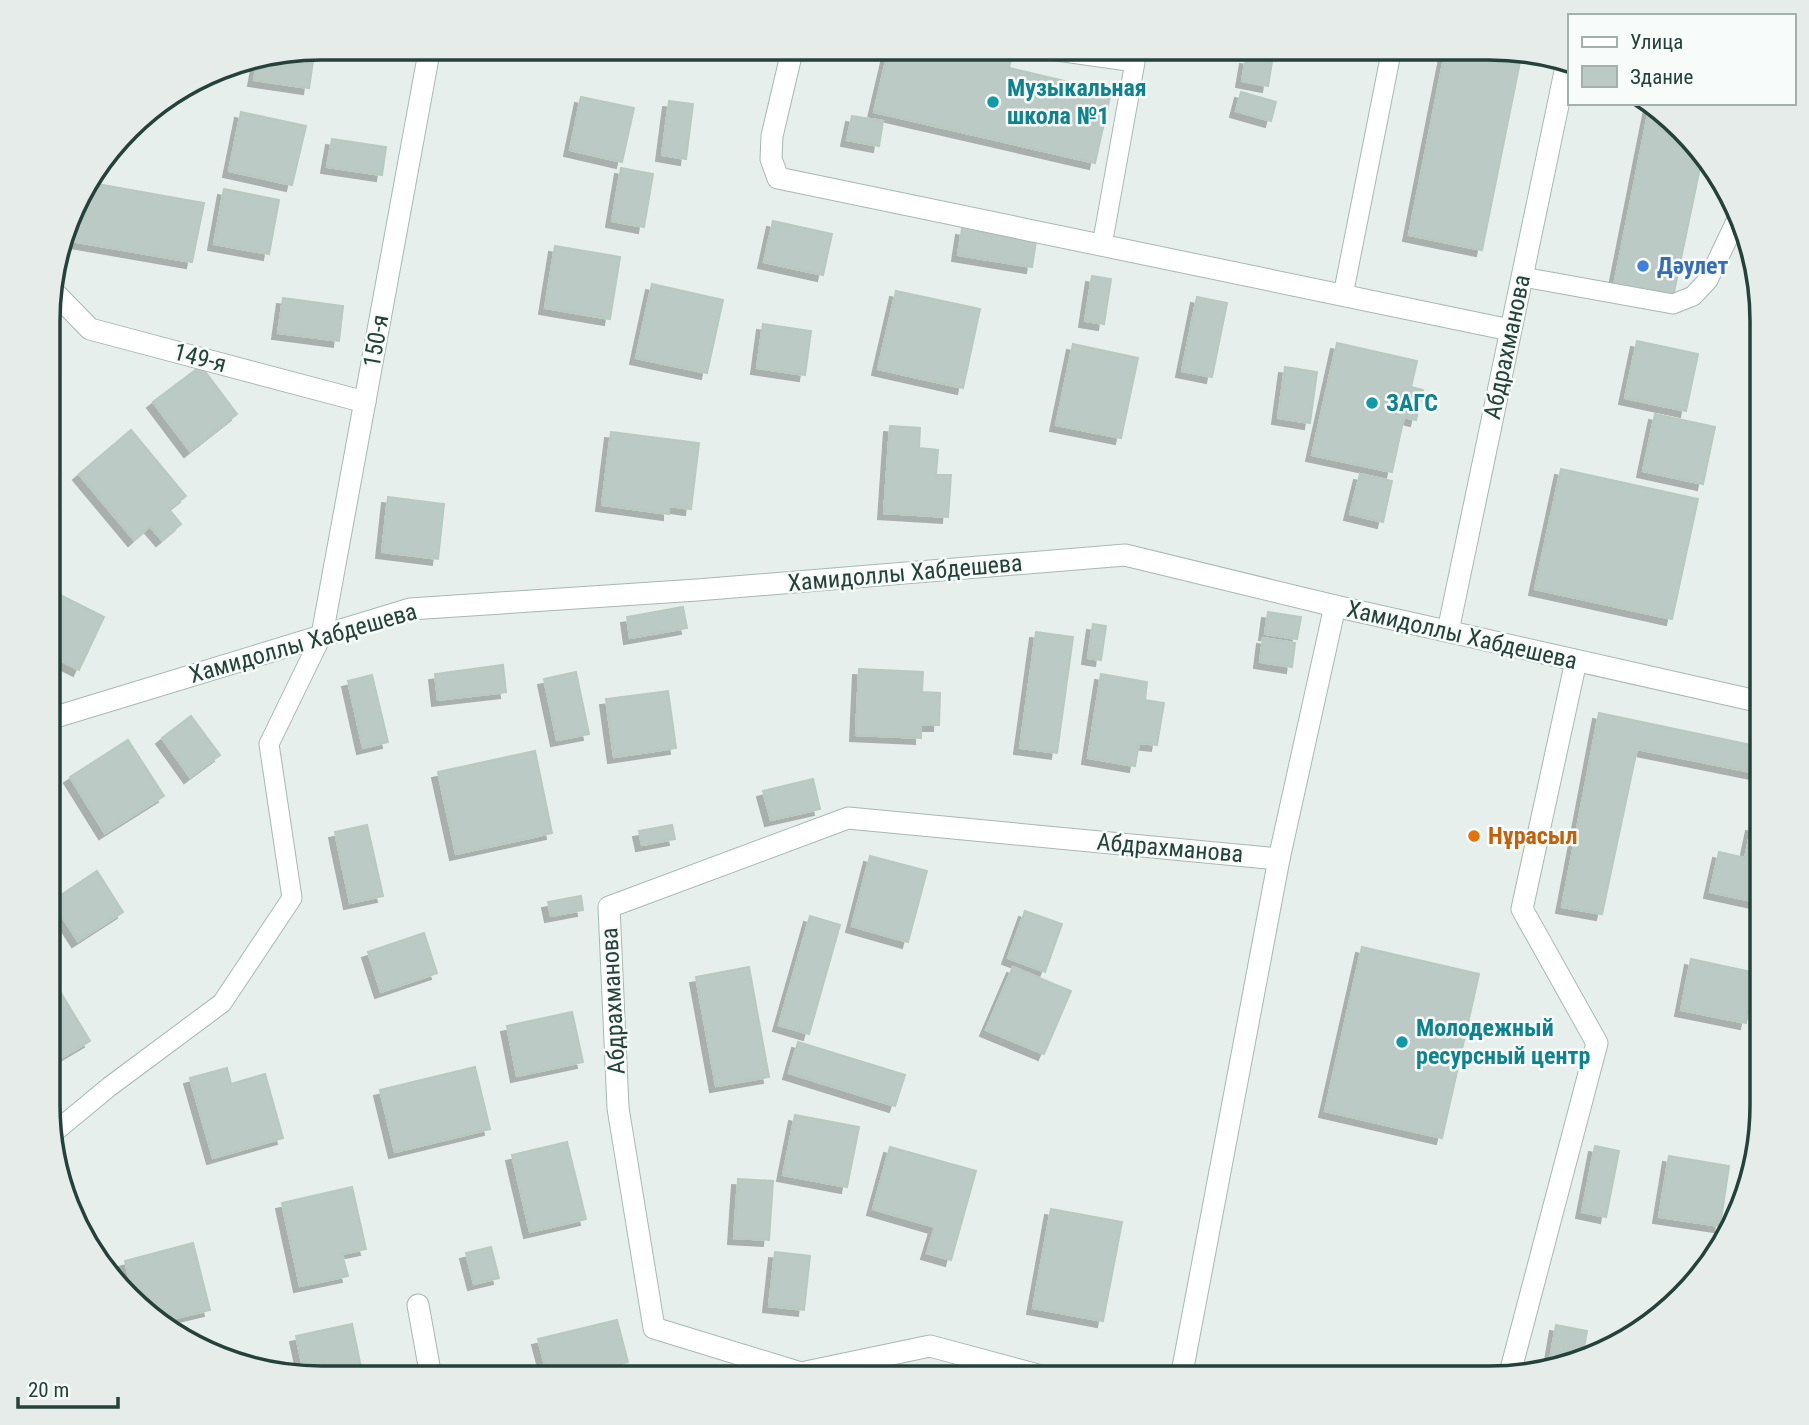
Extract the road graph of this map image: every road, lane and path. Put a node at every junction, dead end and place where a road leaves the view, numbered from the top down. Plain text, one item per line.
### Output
1 (428, 60) edge
2 (790, 60) edge
3 (1121, 60) edge
4 (1390, 60) edge
5 (1565, 71) edge
6 (1733, 228) edge
7 (1102, 245) junction
8 (1523, 277) junction
9 (1343, 295) junction
10 (61, 299) edge
11 (1510, 330) junction
12 (365, 402) junction
13 (1335, 606) junction
14 (1448, 631) junction
15 (322, 635) junction
16 (1576, 661) junction
17 (1750, 700) edge
18 (60, 716) edge
19 (1279, 859) junction
20 (61, 1127) edge
21 (418, 1305) dead end
22 (1512, 1364) edge
23 (429, 1366) edge
24 (777, 1366) edge
25 (834, 1366) edge
26 (1004, 1366) edge
27 (1183, 1366) edge

1 - 12 street, 150-я
2 - 7 street
3 - 7 lane
4 - 9 lane
5 - 8 street, Абдрахманова
6 - 8 lane
7 - 9 street
8 - 11 street, Абдрахманова
9 - 11 street
10 - 12 street, 149-я
11 - 14 street, Абдрахманова
12 - 15 street, 150-я
13 - 14 street, Хамидоллы Хабдешева
13 - 15 street, Хамидоллы Хабдешева
13 - 19 street, Абдрахманова
14 - 16 street, Хамидоллы Хабдешева
15 - 18 street, Хамидоллы Хабдешева
15 - 20 lane
16 - 17 street, Хамидоллы Хабдешева
16 - 22 street
19 - 24 street, Абдрахманова
19 - 27 street, Абдрахманова
21 - 23 street
25 - 26 street, Абдрахманова

